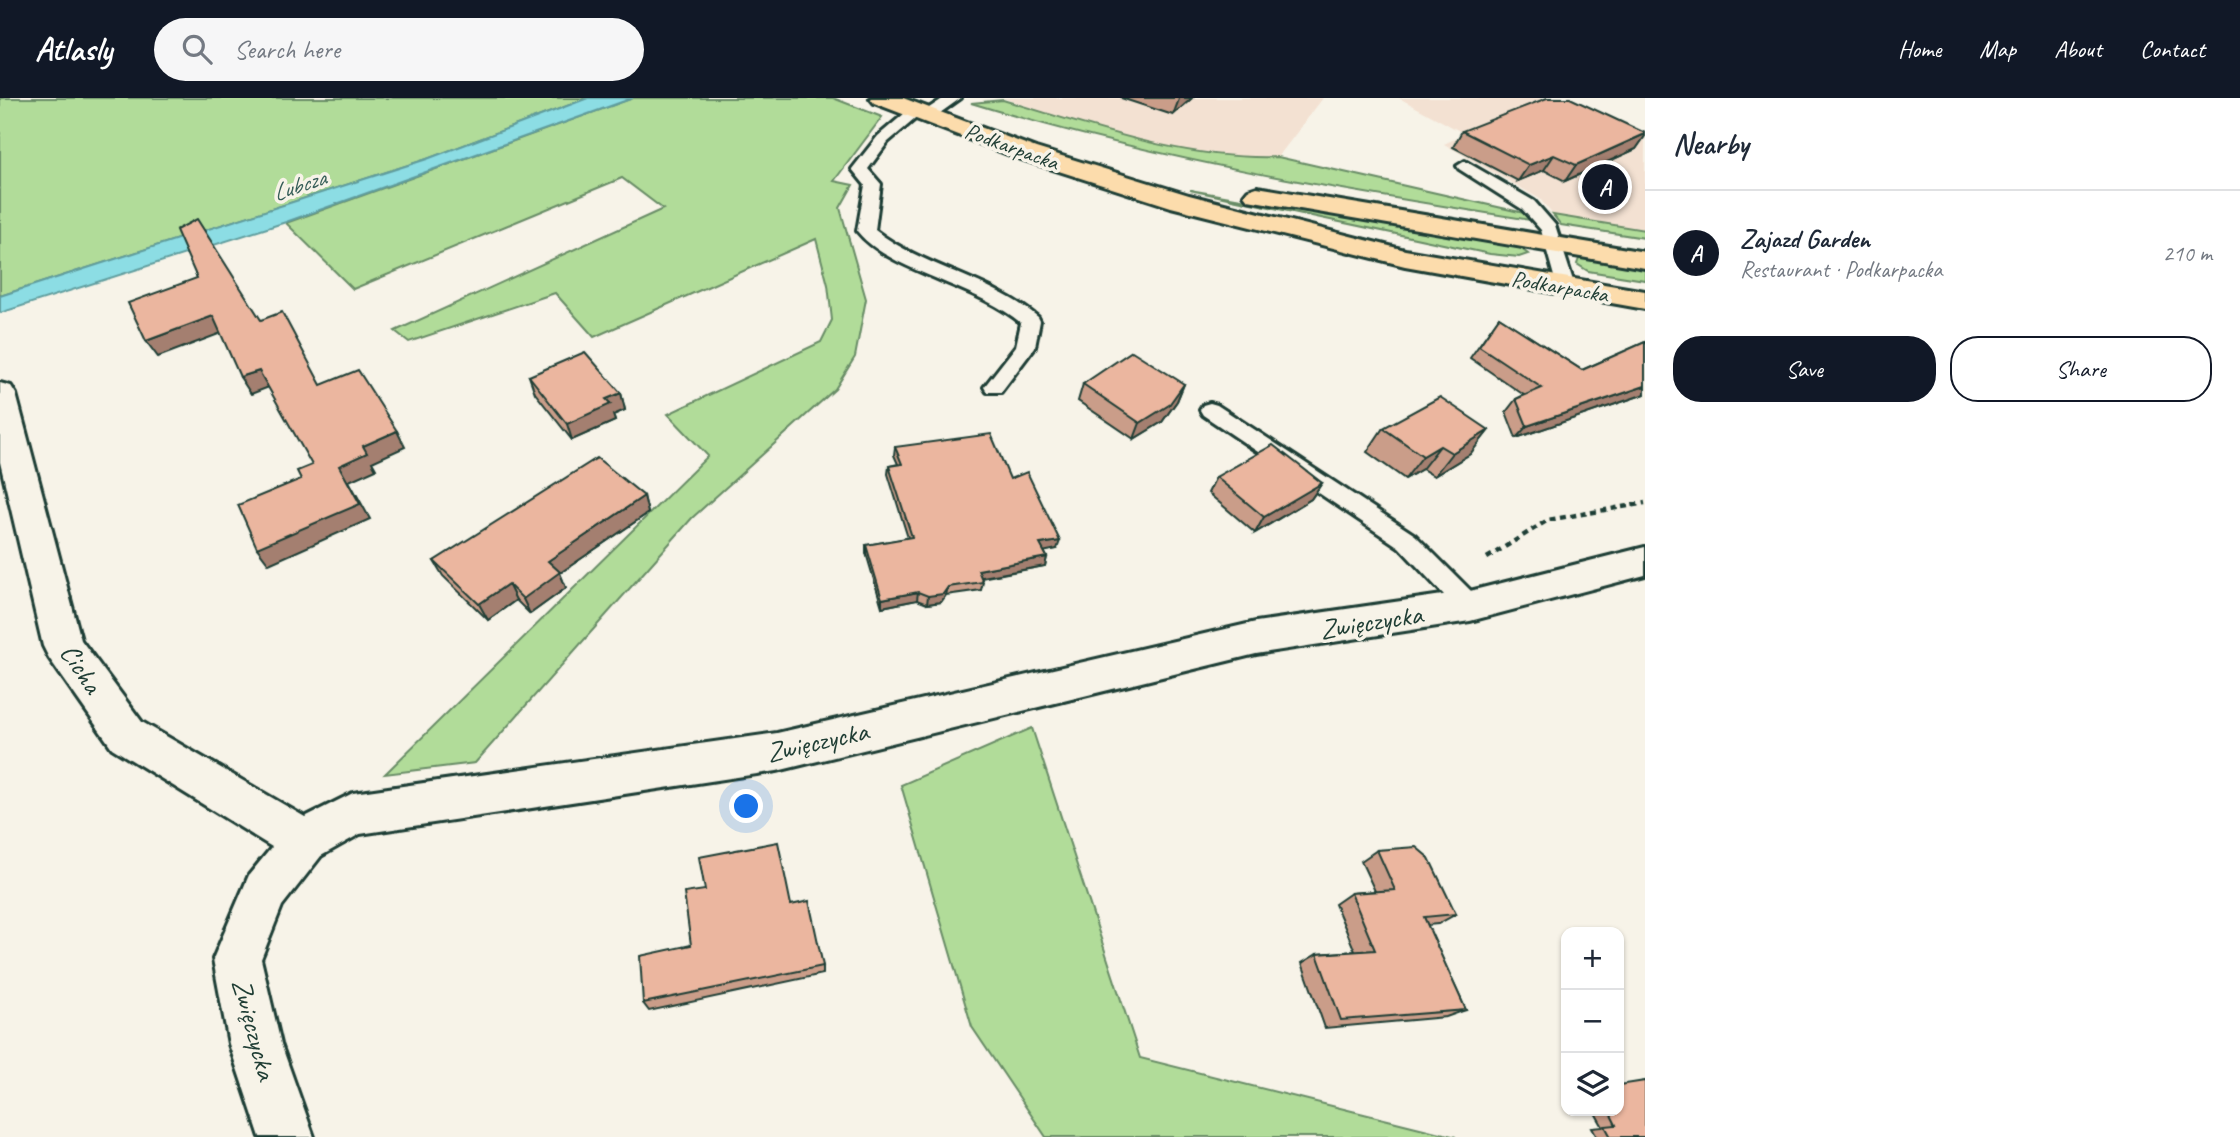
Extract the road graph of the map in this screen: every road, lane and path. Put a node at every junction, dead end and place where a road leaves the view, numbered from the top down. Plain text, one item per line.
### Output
1 (882, 98) edge
2 (954, 98) edge
3 (922, 113) junction
4 (1465, 166) dead end
5 (1554, 247) junction
6 (1645, 260) edge
7 (1566, 287) junction
8 (1645, 300) edge
9 (994, 387) dead end
10 (0, 394) edge
11 (1210, 410) dead end
12 (1645, 503) edge
13 (1645, 561) edge
14 (1470, 606) junction
15 (305, 841) junction
16 (287, 1137) edge

1 - 3 highway
2 - 3 lane
3 - 5 highway, Podkarpacka
3 - 7 highway, Podkarpacka
3 - 9 lane
4 - 5 lane
5 - 6 highway, Podkarpacka
5 - 7 lane
7 - 8 highway, Podkarpacka
10 - 15 street, Cicha
11 - 14 lane
12 - 14 path
13 - 14 street, Zwięczycka
14 - 15 street, Zwięczycka
15 - 16 street, Zwięczycka

